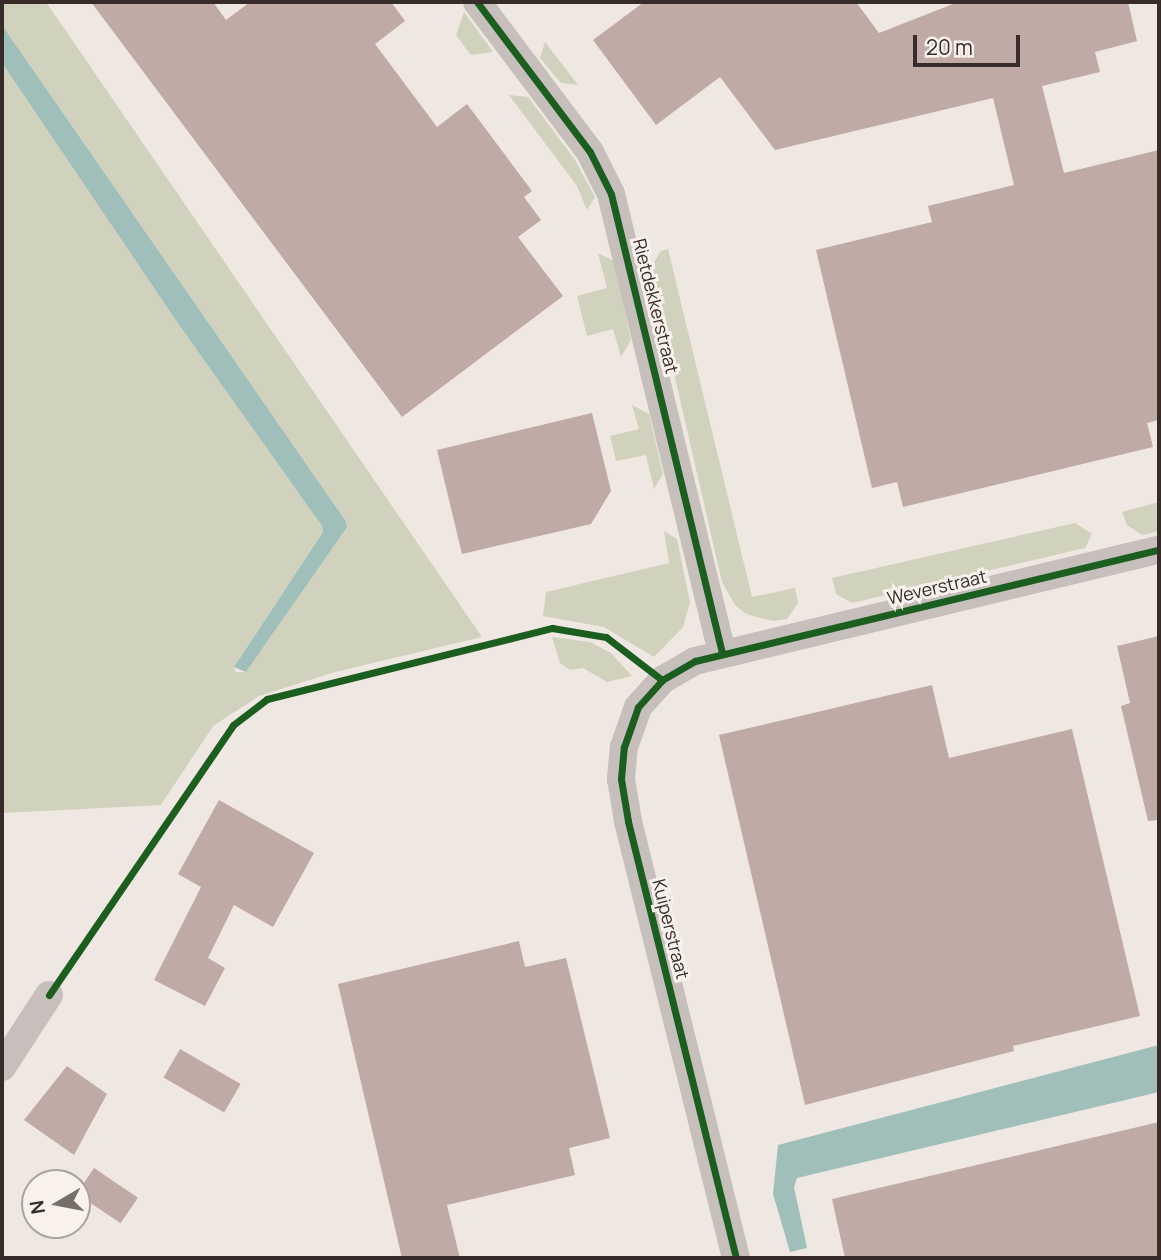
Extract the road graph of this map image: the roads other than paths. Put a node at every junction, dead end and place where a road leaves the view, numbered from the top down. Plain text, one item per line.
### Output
1 (477, 2) edge
2 (1159, 550) edge
3 (722, 654) junction
4 (49, 995) dead end
5 (2, 1067) edge
6 (736, 1258) edge

1 - 3 street, Rietdekkerstraat
2 - 3 street, Weverstraat
3 - 6 street, Kuiperstraat
4 - 5 street

